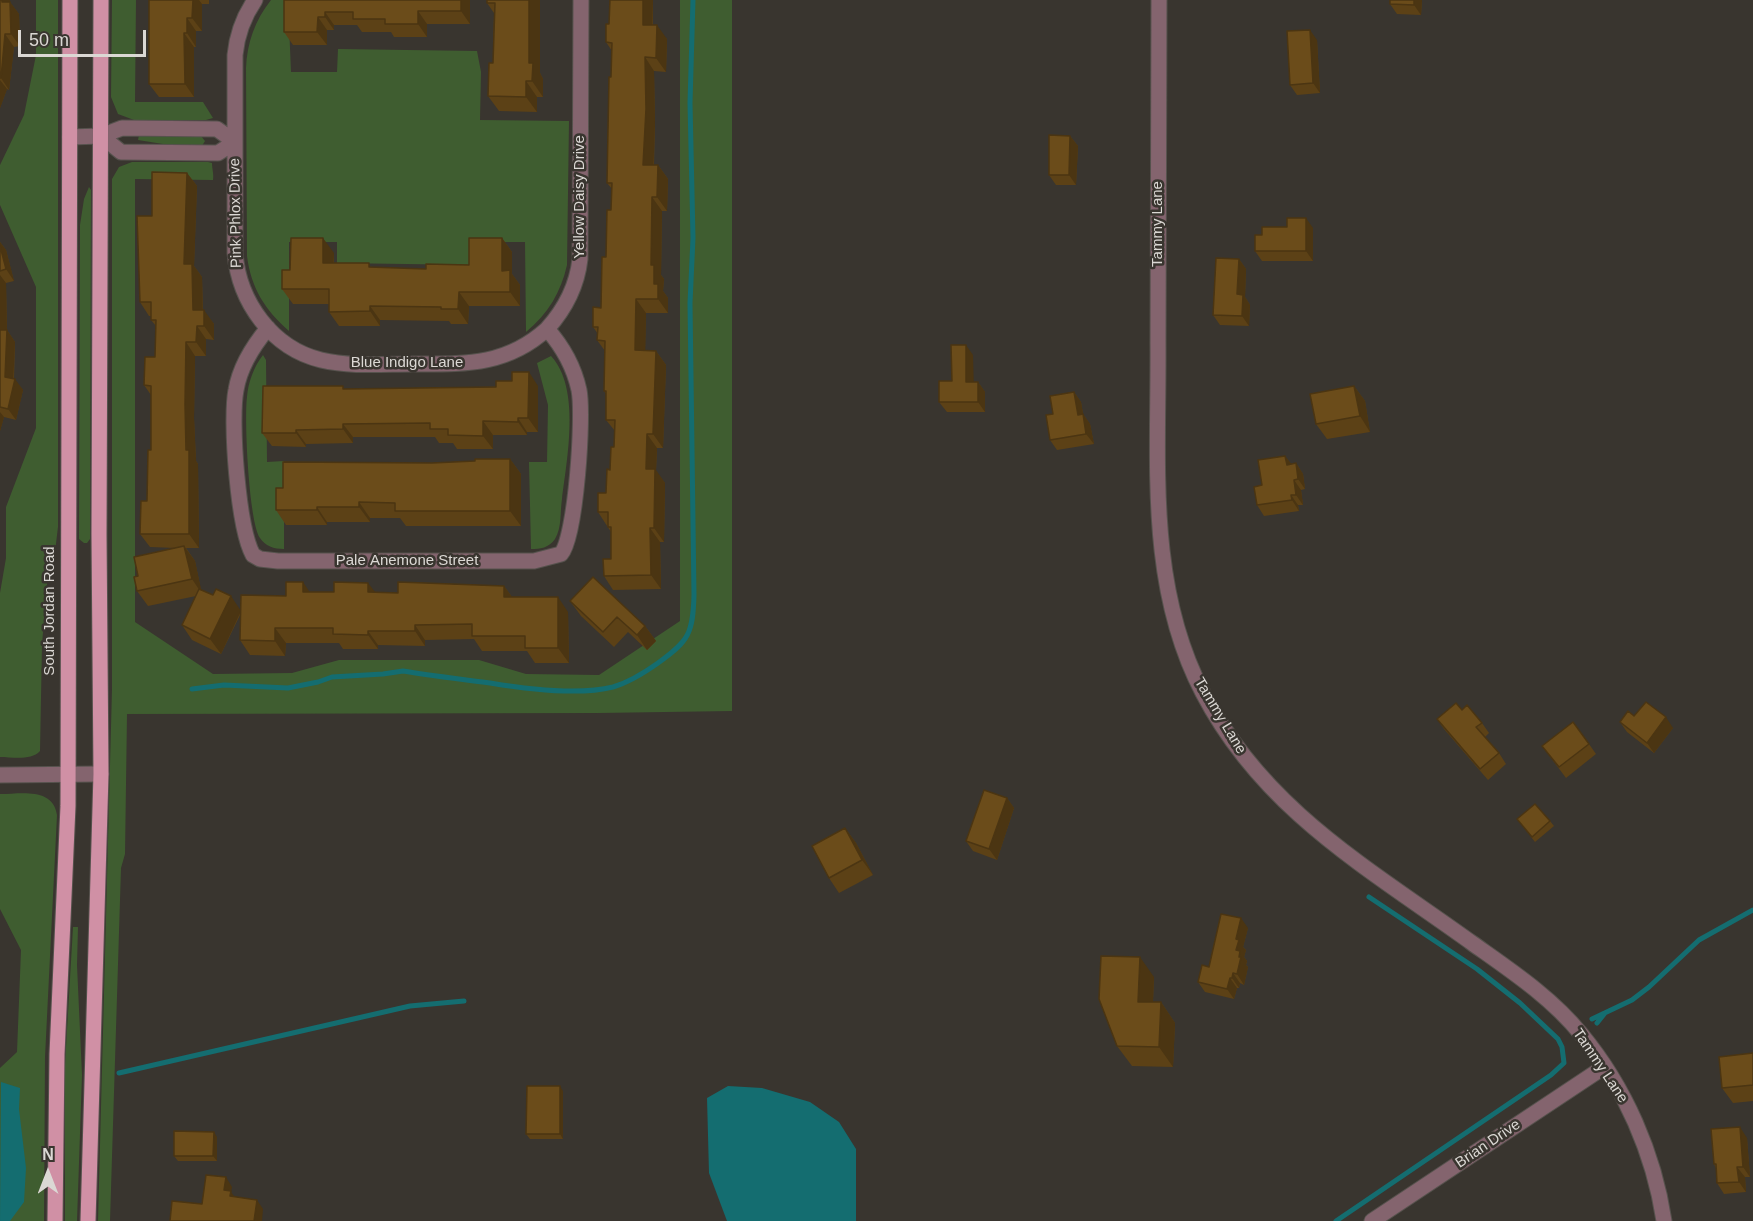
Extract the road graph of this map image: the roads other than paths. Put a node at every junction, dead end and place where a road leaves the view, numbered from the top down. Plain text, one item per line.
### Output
1 (70, 0) edge
2 (101, 0) edge
3 (255, 0) edge
4 (581, 0) edge
5 (1159, 0) edge
6 (101, 136) junction
7 (70, 137) junction
8 (235, 142) junction
9 (268, 328) junction
10 (547, 329) junction
11 (68, 774) junction
12 (101, 774) junction
13 (0, 775) edge
14 (1604, 1067) junction
15 (55, 1221) edge
16 (88, 1221) edge
17 (1372, 1221) edge
18 (1664, 1221) edge

1 - 7 main road, South Jordan Road
2 - 6 main road
3 - 8 street, Pink Phlox Drive
4 - 10 street, Yellow Daisy Drive
5 - 14 street, Tammy Lane
6 - 7 street
6 - 8 street
6 - 8 street
6 - 12 main road
7 - 11 main road, South Jordan Road
8 - 9 street, Pink Phlox Drive
9 - 10 street, Blue Indigo Lane
9 - 10 street, Pale Anemone Street
11 - 12 street
11 - 13 street
11 - 15 main road, South Jordan Road
12 - 16 main road
14 - 17 street, Brian Drive
14 - 18 street, Tammy Lane

